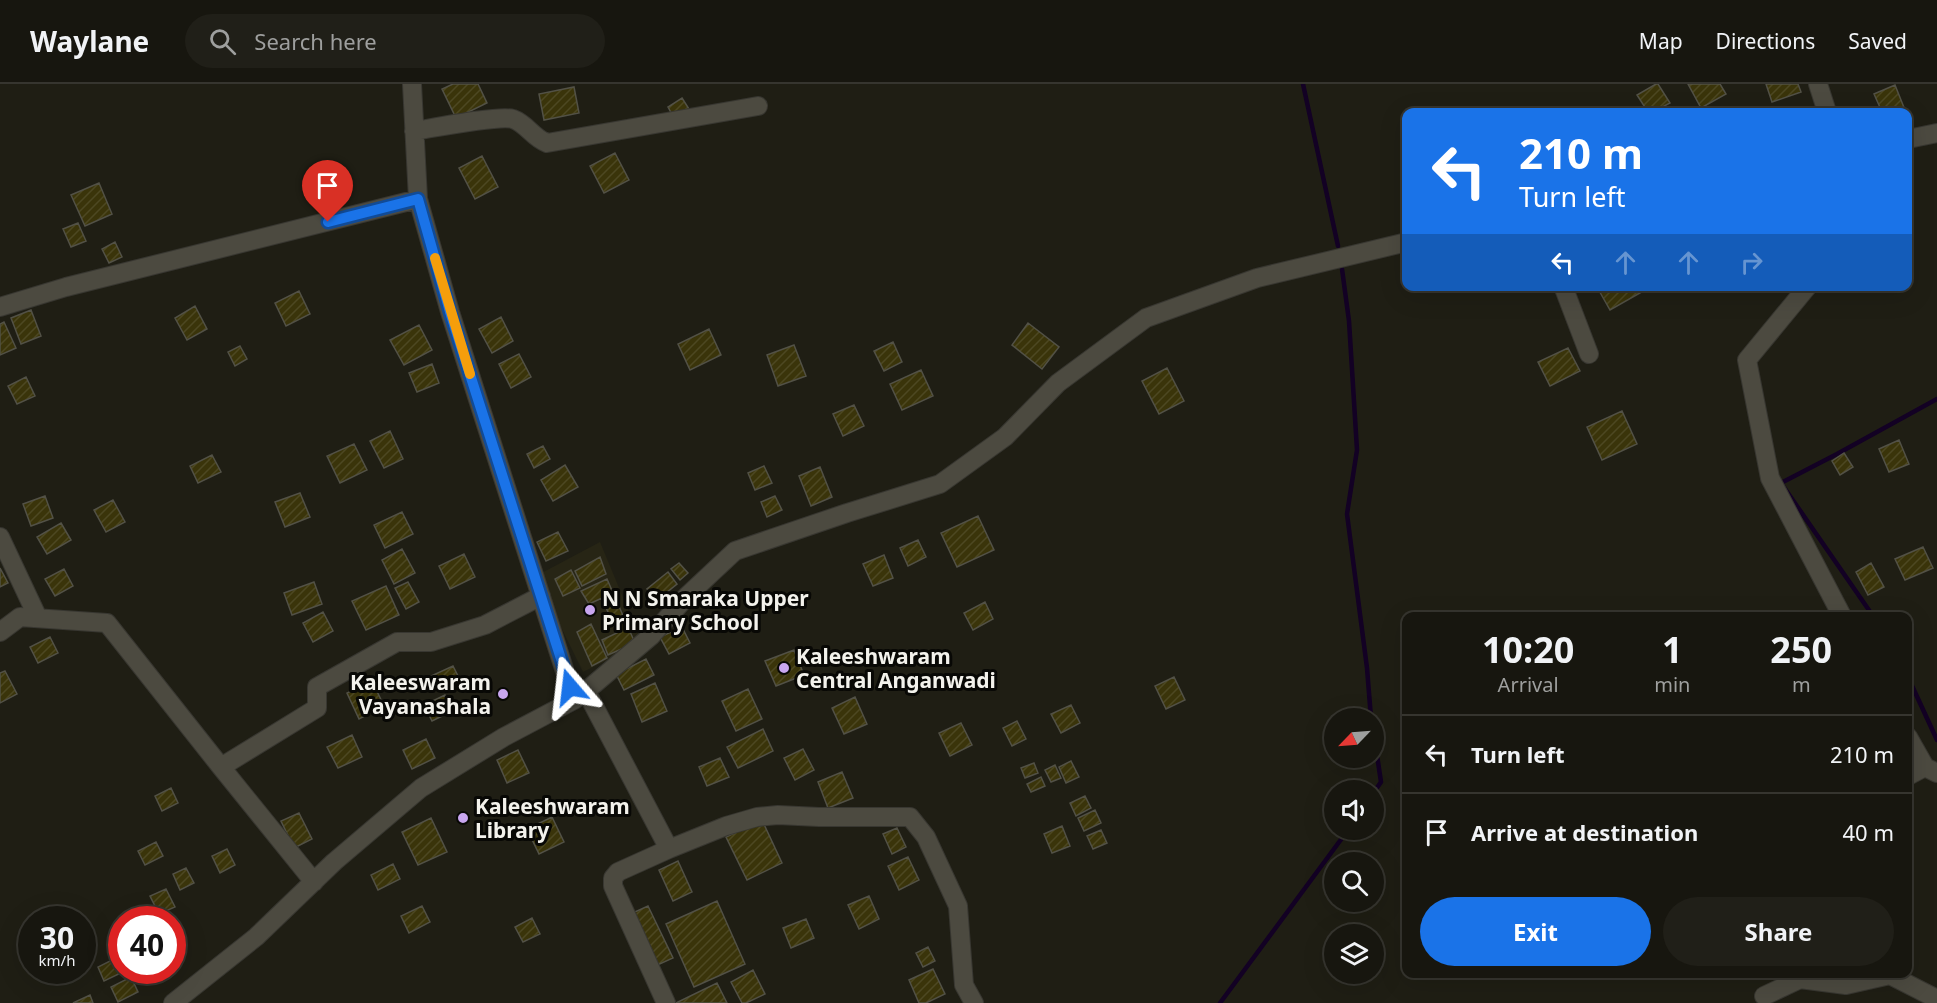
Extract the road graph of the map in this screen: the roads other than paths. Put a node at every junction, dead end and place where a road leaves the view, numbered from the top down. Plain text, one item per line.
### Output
1 (412, 84) edge
2 (1818, 84) edge
3 (758, 106) dead end
4 (1826, 108) edge
5 (414, 131) junction
6 (1937, 133) edge
7 (1912, 138) edge
8 (418, 199) junction
9 (1402, 243) edge
10 (1565, 291) edge
11 (1804, 291) edge
12 (0, 307) edge
13 (1589, 354) dead end
14 (0, 537) edge
15 (541, 596) junction
16 (1840, 612) edge
17 (38, 618) junction
18 (0, 632) edge
19 (580, 695) junction
20 (1912, 742) edge
21 (220, 767) junction
22 (1931, 770) edge
23 (1912, 775) edge
24 (669, 849) junction
25 (314, 882) junction
26 (1877, 978) edge
27 (1896, 978) edge
28 (1764, 996) dead end
29 (1937, 999) edge
30 (173, 1003) edge
31 (666, 1003) edge
32 (975, 1003) edge

1 - 5 street
2 - 4 street
3 - 5 street
5 - 8 street
6 - 7 street
8 - 12 street
8 - 15 street
9 - 19 street
10 - 13 street
11 - 16 street
14 - 17 street
15 - 19 street
15 - 21 street
17 - 18 street
17 - 21 street
19 - 24 street
19 - 25 street
20 - 22 street
21 - 25 street
22 - 23 street
24 - 31 street
24 - 32 street
25 - 30 street
26 - 28 street
27 - 29 street

